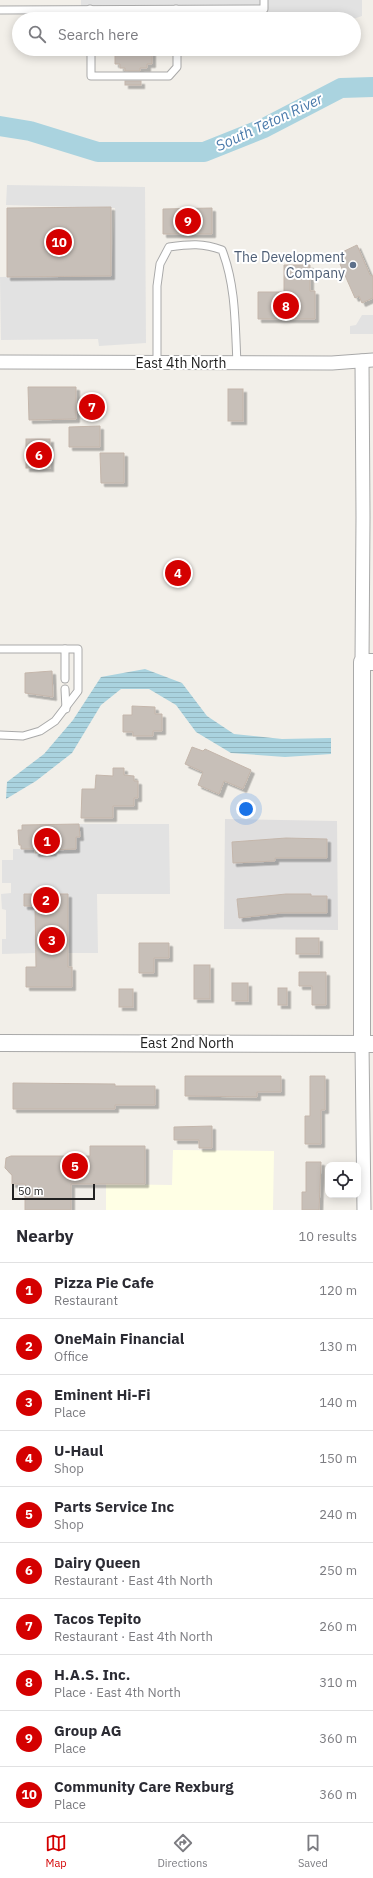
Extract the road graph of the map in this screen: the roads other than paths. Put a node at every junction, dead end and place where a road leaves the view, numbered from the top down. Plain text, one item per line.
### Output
1 (264, 0) edge
2 (90, 9) joint
3 (176, 9) joint
4 (0, 10) edge
5 (91, 56) edge
6 (176, 56) edge
7 (367, 361) edge
8 (0, 362) edge
9 (157, 362) junction
10 (236, 363) junction
11 (368, 454) edge
12 (368, 517) edge
13 (0, 649) edge
14 (65, 649) junction
15 (367, 662) edge
16 (65, 679) dead end
17 (65, 689) dead end
18 (66, 709) junction
19 (0, 735) edge
20 (0, 1043) edge
21 (368, 1044) edge
22 (364, 1210) edge

1 - 3 lane
2 - 3 lane
2 - 4 lane
5 - 6 lane
7 - 10 street, East 4th North
7 - 11 street
8 - 9 street, East 4th North
9 - 10 street, East 4th North
9 - 10 lane
11 - 12 street
12 - 15 street
13 - 14 lane
14 - 16 lane
14 - 18 lane
15 - 21 street
17 - 18 lane
18 - 19 lane
20 - 21 street, East 2nd North
21 - 22 street

